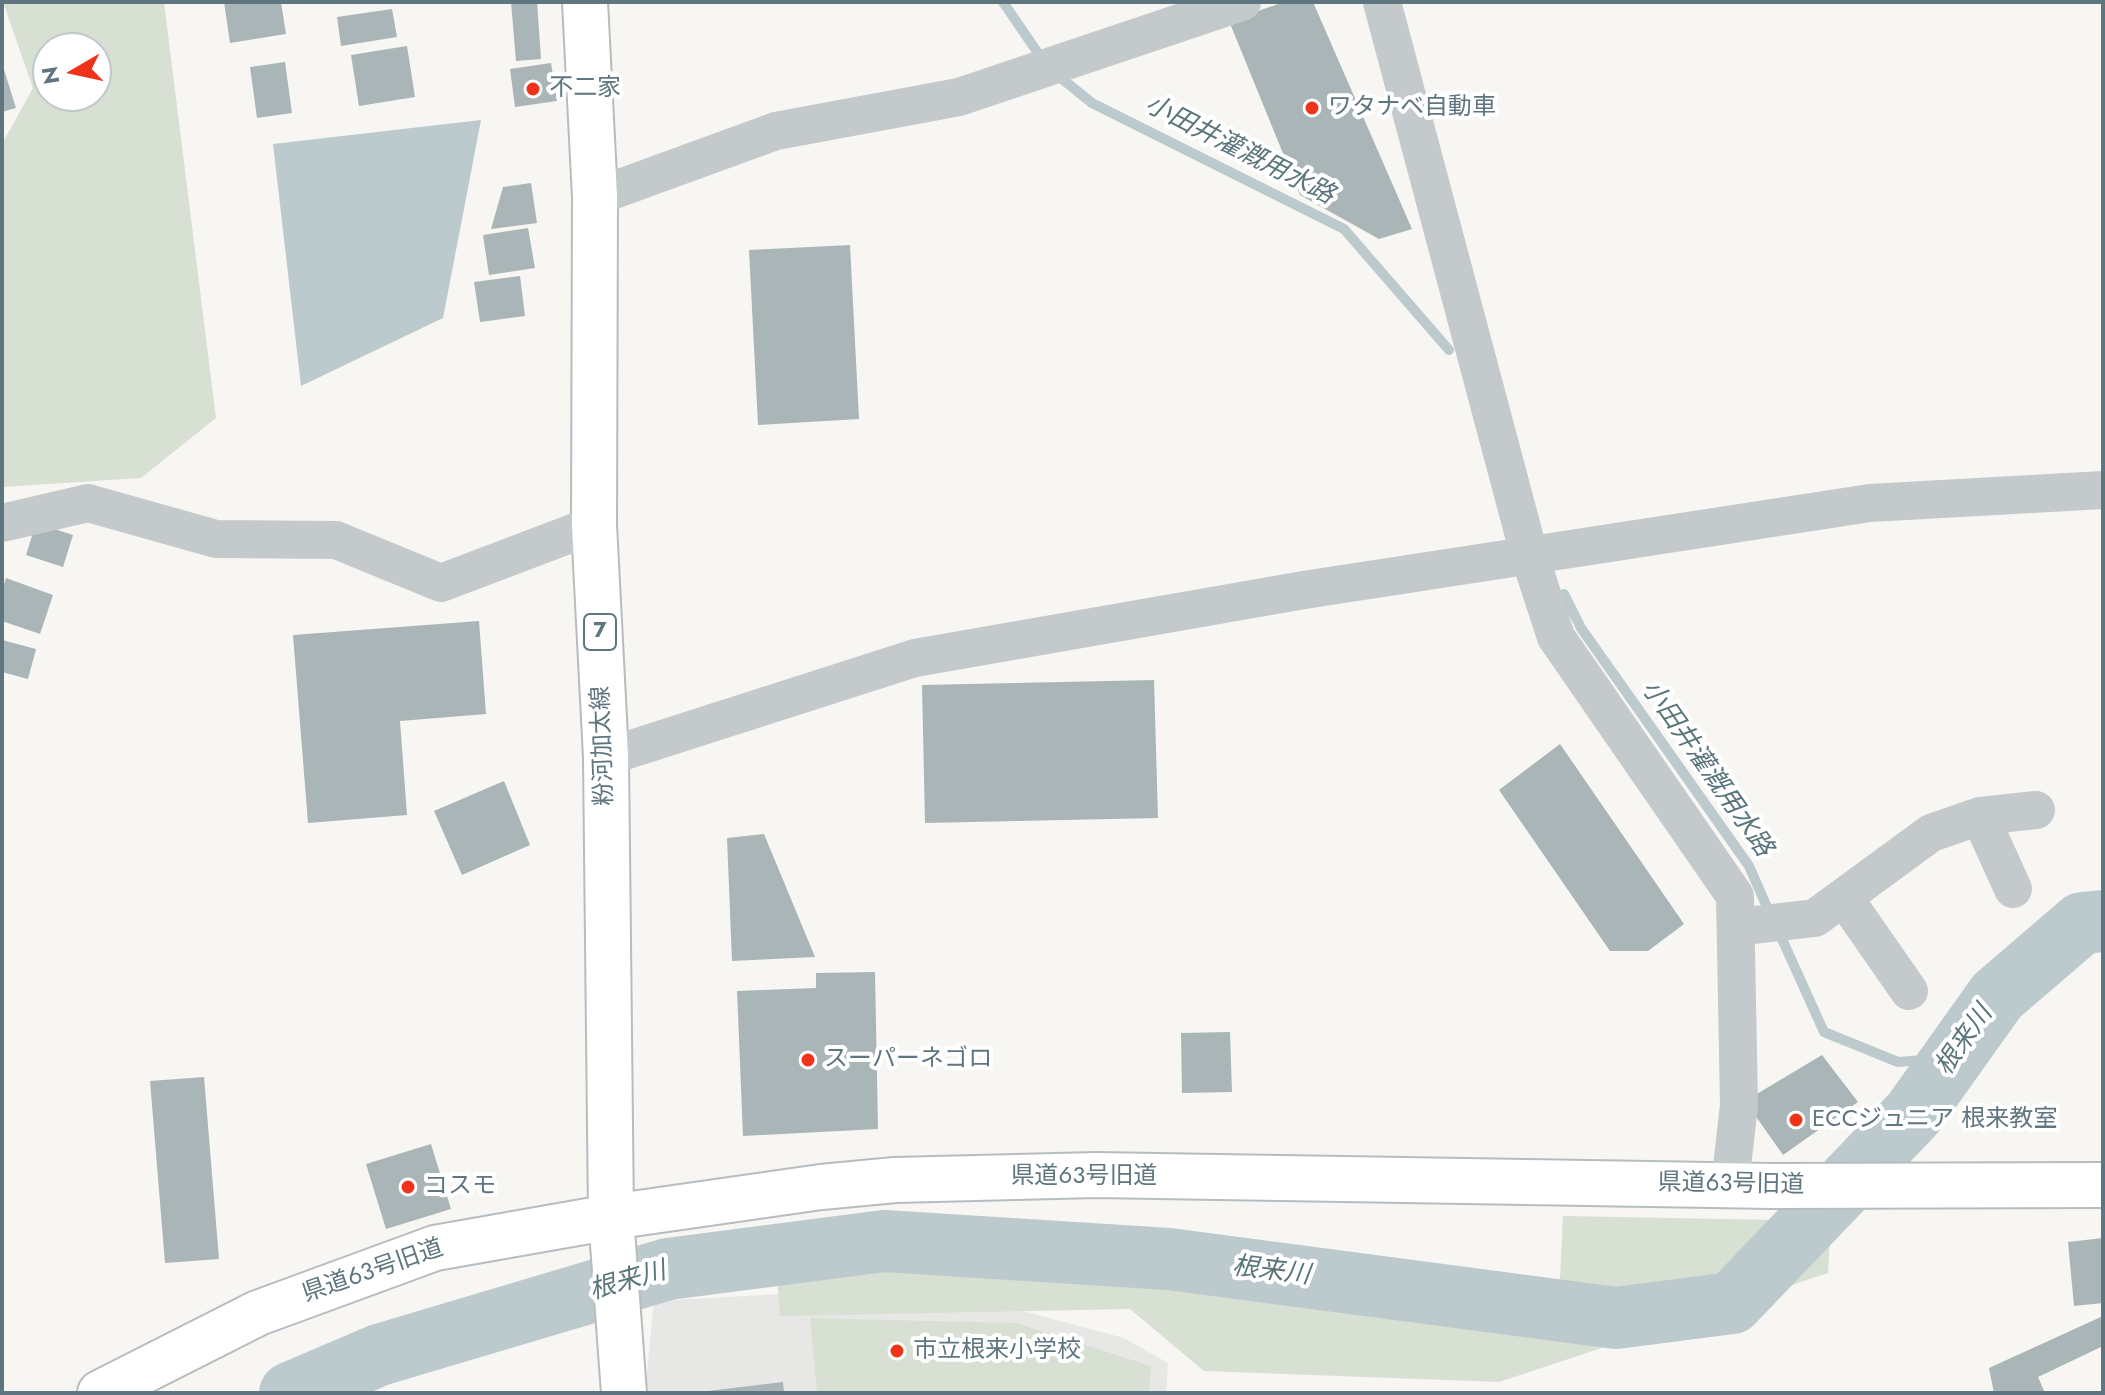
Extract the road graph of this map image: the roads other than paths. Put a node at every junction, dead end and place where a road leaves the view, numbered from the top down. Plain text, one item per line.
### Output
1 (585, 2) edge
2 (1242, 2) edge
3 (1382, 2) edge
4 (595, 197) junction
5 (2103, 490) edge
6 (2, 523) edge
7 (594, 525) junction
8 (1529, 554) junction
9 (606, 757) junction
10 (2036, 810) dead end
11 (1980, 816) junction
12 (2013, 889) dead end
13 (1845, 899) junction
14 (1743, 926) junction
15 (1909, 991) dead end
16 (2103, 1185) edge
17 (1751, 1186) junction
18 (611, 1217) junction
19 (100, 1393) edge
20 (624, 1393) edge

1 - 4 street, 粉河加太線 / 7
2 - 4 street
3 - 8 street
4 - 7 street, 粉河加太線 / 7
5 - 8 street
6 - 7 street
7 - 9 street, 粉河加太線 / 7
8 - 9 street
8 - 14 street
9 - 18 street, 粉河加太線 / 7
10 - 11 street
11 - 12 street
11 - 13 street
13 - 14 street
13 - 15 street
14 - 17 street
16 - 17 street, 県道63号旧道
17 - 18 street, 県道63号旧道
18 - 19 street, 県道63号旧道
18 - 20 street, 粉河加太線 / 7

